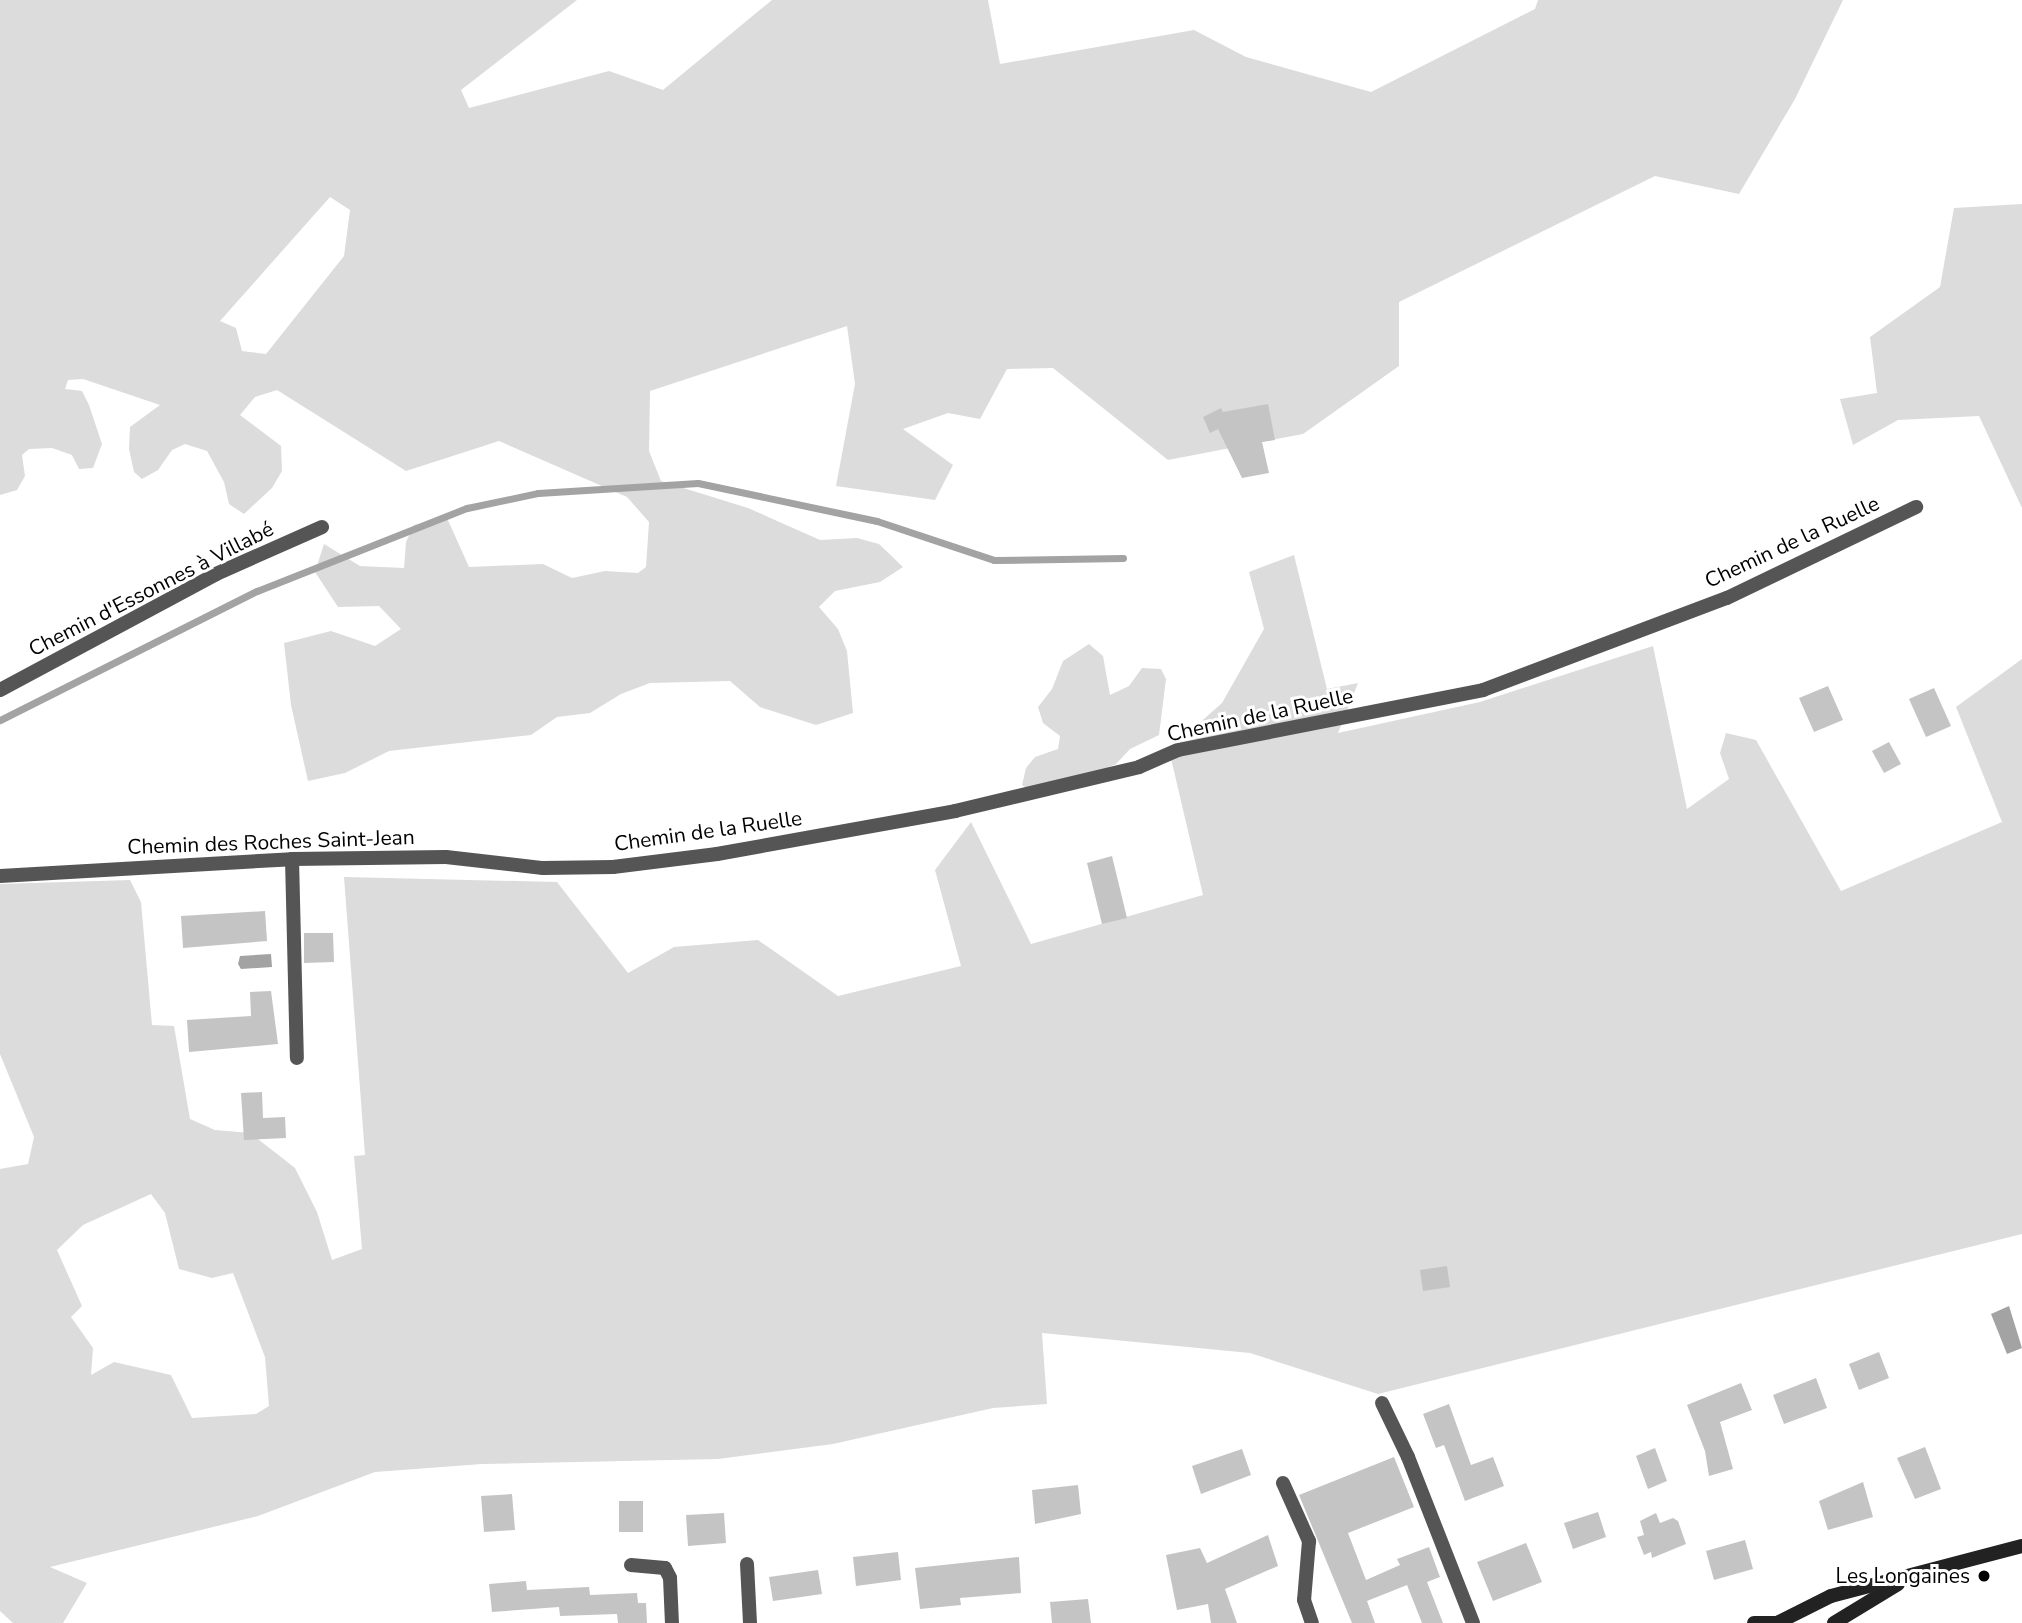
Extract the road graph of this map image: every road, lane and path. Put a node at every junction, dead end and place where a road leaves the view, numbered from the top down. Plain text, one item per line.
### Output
1 (1916, 507) dead end
2 (322, 527) dead end
3 (0, 690) edge
4 (292, 859) junction
5 (543, 868) joint
6 (0, 876) edge
7 (297, 1058) dead end
8 (1382, 1403) dead end
9 (1283, 1483) dead end
10 (2022, 1546) edge
11 (747, 1564) dead end
12 (631, 1565) dead end
13 (1921, 1572) junction
14 (1780, 1622) edge
15 (672, 1623) edge
16 (750, 1623) edge
17 (1312, 1623) edge
18 (1473, 1623) edge
19 (1754, 1623) edge
20 (1834, 1623) edge

1 - 5 street, Chemin de la Ruelle
2 - 3 street, Chemin d'Essonnes à Villabé
4 - 5 street, Chemin des Roches Saint-Jean
4 - 6 street, Chemin des Roches Saint-Jean
4 - 7 street
8 - 18 street
9 - 17 street
10 - 13 street
11 - 16 street
12 - 15 street
13 - 14 street
13 - 20 street
14 - 19 street

